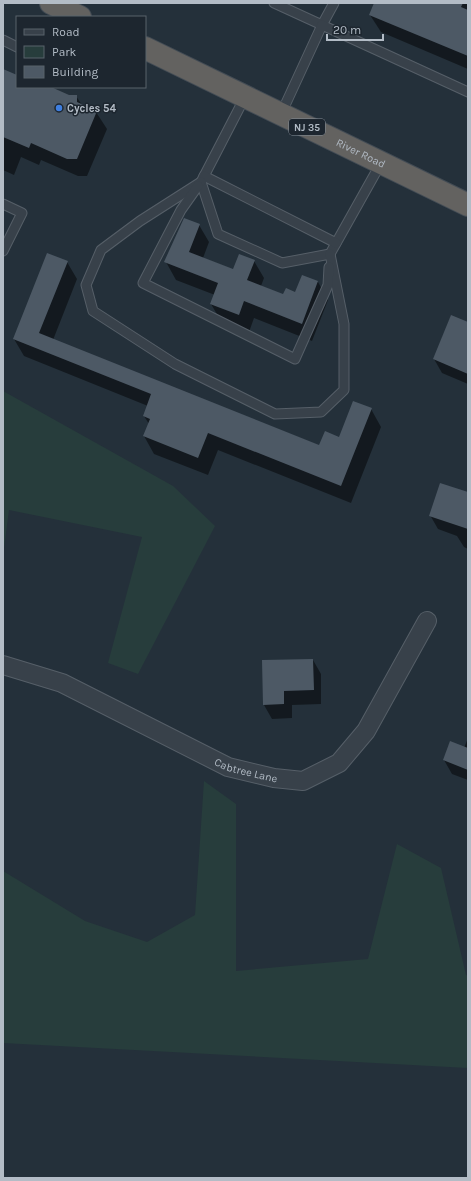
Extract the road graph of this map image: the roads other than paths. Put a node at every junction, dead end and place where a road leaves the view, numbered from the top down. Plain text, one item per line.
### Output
1 (51, 3) edge
2 (274, 3) edge
3 (334, 3) edge
4 (78, 16) edge
5 (322, 25) junction
6 (3, 40) edge
7 (16, 46) edge
8 (146, 48) edge
9 (468, 92) edge
10 (245, 97) junction
11 (280, 114) junction
12 (381, 163) junction
13 (203, 179) junction
14 (3, 204) edge
15 (468, 205) edge
16 (336, 243) junction
17 (3, 251) edge
18 (330, 254) junction
19 (427, 621) dead end
20 (3, 665) edge

1 - 4 highway
2 - 5 lane
3 - 5 lane
5 - 9 lane
5 - 11 lane
6 - 7 lane
8 - 10 highway, River Road / NJ 35
10 - 11 highway, River Road / NJ 35
10 - 13 lane
11 - 12 highway, River Road / NJ 35
12 - 15 highway, River Road / NJ 35
12 - 16 lane
13 - 16 lane
13 - 18 lane
13 - 18 lane
13 - 18 lane
14 - 17 lane
16 - 18 lane
19 - 20 street, Cabtree Lane

